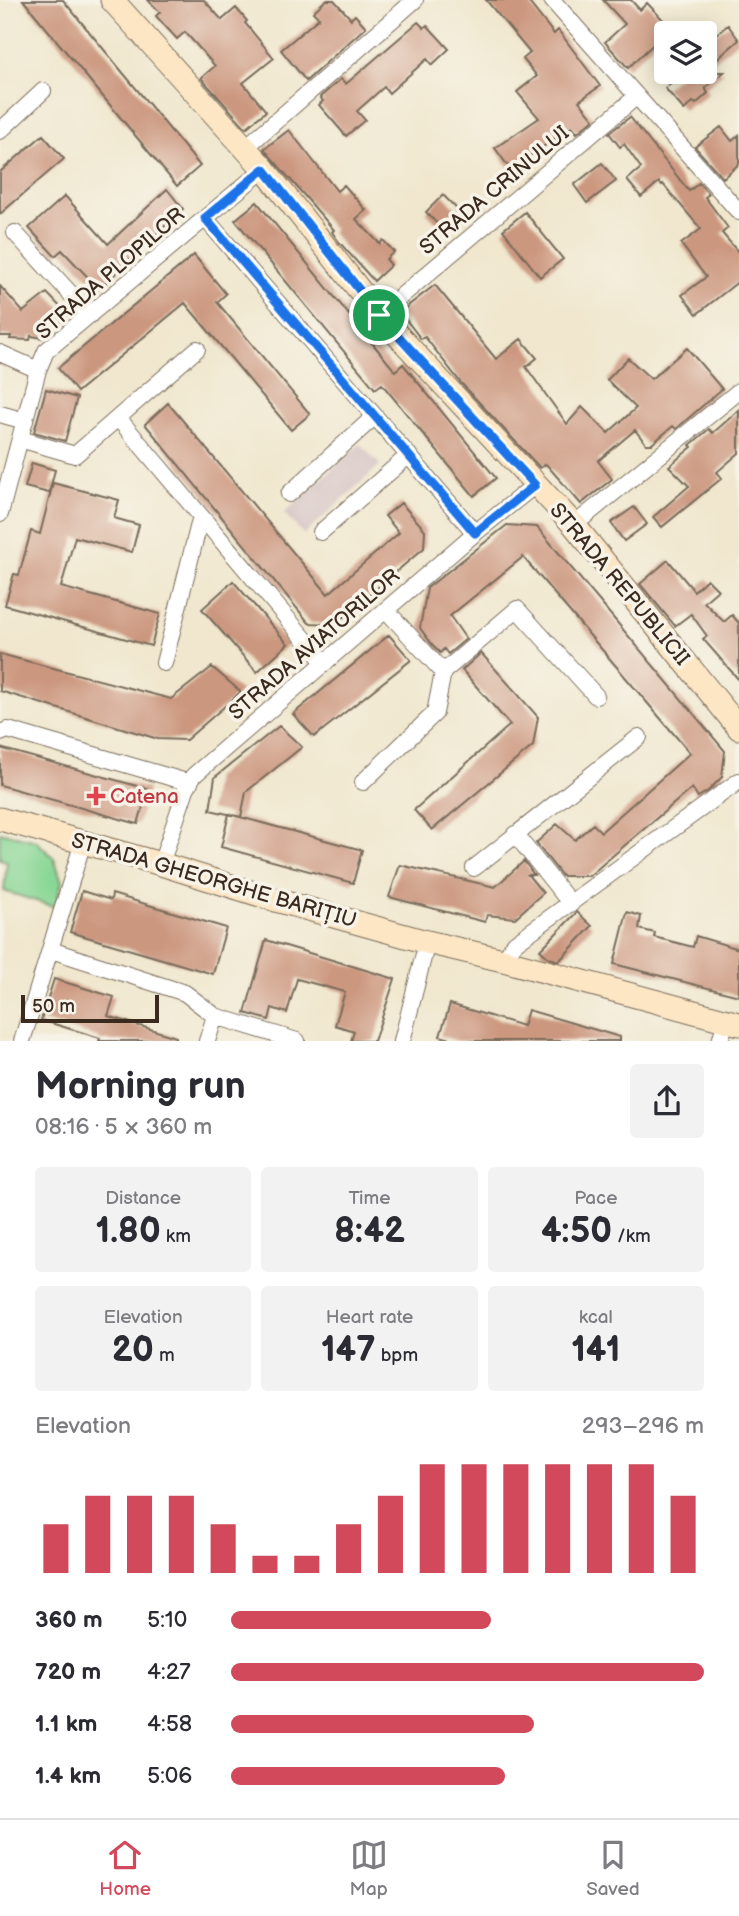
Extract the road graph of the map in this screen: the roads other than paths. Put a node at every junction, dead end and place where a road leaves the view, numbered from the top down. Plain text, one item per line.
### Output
1 (112, 0) edge
2 (415, 0) edge
3 (552, 0) edge
4 (43, 92) dead end
5 (637, 96) junction
6 (0, 131) edge
7 (245, 148) junction
8 (264, 169) junction
9 (739, 212) edge
10 (205, 218) junction
11 (15, 233) dead end
12 (90, 315) junction
13 (379, 315) junction
14 (197, 349) dead end
15 (0, 353) edge
16 (38, 370) junction
17 (739, 391) edge
18 (0, 414) edge
19 (375, 416) junction
20 (118, 418) junction
21 (24, 421) junction
22 (20, 439) junction
23 (409, 455) junction
24 (535, 485) junction
25 (289, 494) dead end
26 (0, 514) edge
27 (201, 516) junction
28 (574, 525) junction
29 (321, 532) dead end
30 (475, 533) junction
31 (386, 610) junction
32 (164, 663) dead end
33 (325, 663) junction
34 (443, 672) junction
35 (596, 696) dead end
36 (739, 728) edge
37 (0, 733) edge
38 (639, 737) dead end
39 (739, 781) edge
40 (363, 782) dead end
41 (190, 783) junction
42 (0, 819) edge
43 (515, 834) junction
44 (83, 842) junction
45 (161, 864) junction
46 (474, 868) dead end
47 (571, 904) junction
48 (427, 943) junction
49 (51, 950) junction
50 (503, 960) junction
51 (215, 1016) junction
52 (728, 1029) edge
53 (22, 1041) edge
54 (207, 1041) edge
55 (297, 1041) edge
56 (402, 1041) edge

1 - 7 street, STRADA REPUBLICII
2 - 7 street
3 - 5 street
4 - 6 street
5 - 9 street
5 - 13 street, STRADA CRINULUI
7 - 8 street, STRADA REPUBLICII
8 - 10 street, STRADA PLOPILOR
8 - 13 street, STRADA REPUBLICII
10 - 12 street, STRADA PLOPILOR
10 - 19 street
11 - 12 street
12 - 16 street, STRADA PLOPILOR
13 - 24 street, STRADA REPUBLICII
14 - 20 street
15 - 16 street
16 - 21 street, STRADA PLOPILOR
17 - 28 street
18 - 21 street
19 - 23 street
19 - 25 street
20 - 22 street
20 - 27 street
21 - 22 street, STRADA PLOPILOR
22 - 26 street, STRADA PLOPILOR
23 - 29 street
23 - 30 street
24 - 28 street, STRADA REPUBLICII
24 - 30 street, STRADA AVIATORILOR
27 - 32 street
27 - 33 street
28 - 36 street, STRADA REPUBLICII
30 - 31 street, STRADA AVIATORILOR
31 - 33 street, STRADA AVIATORILOR
31 - 34 street
33 - 41 street, STRADA AVIATORILOR
34 - 35 street
34 - 40 street
37 - 41 street
38 - 43 street
39 - 47 street
41 - 45 street, STRADA AVIATORILOR
42 - 44 street, STRADA GHEORGHE BARIȚIU
43 - 46 street
43 - 47 street
44 - 45 street, STRADA GHEORGHE BARIȚIU
44 - 49 street
45 - 48 street, STRADA GHEORGHE BARIȚIU
47 - 50 street
48 - 50 street, STRADA GHEORGHE BARIȚIU
48 - 56 street
49 - 51 street
49 - 53 street
50 - 52 street, STRADA GHEORGHE BARIȚIU
51 - 54 street
51 - 55 street

